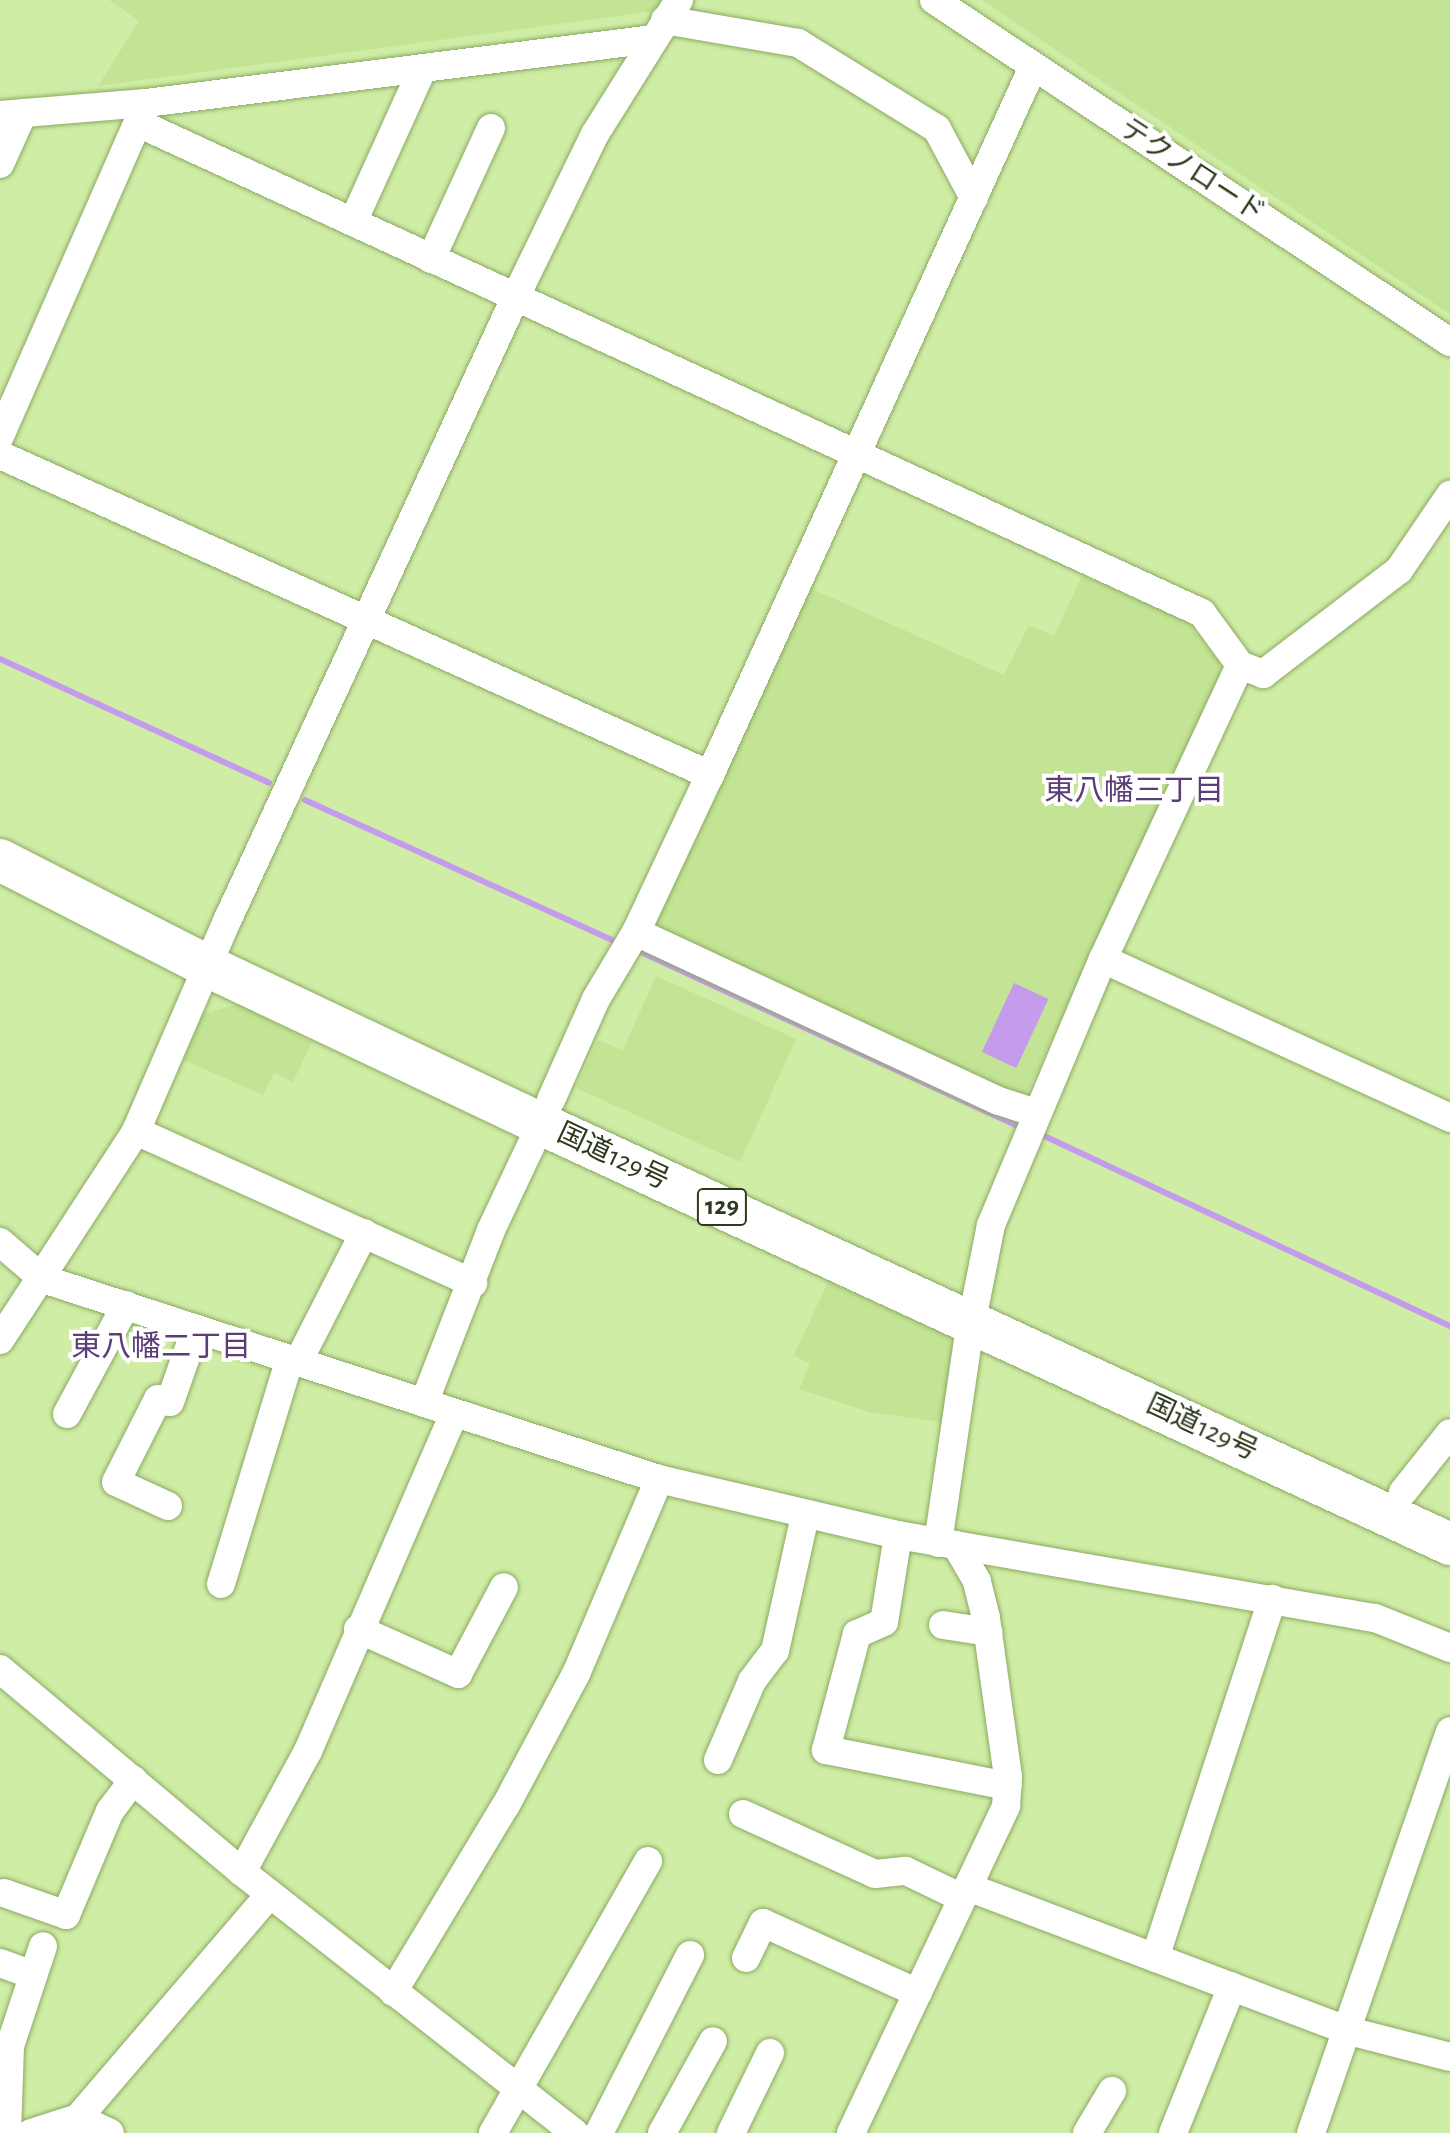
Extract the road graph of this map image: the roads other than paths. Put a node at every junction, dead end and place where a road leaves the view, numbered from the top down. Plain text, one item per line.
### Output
1 (934, 0) edge
2 (665, 20) edge
3 (1033, 67) junction
4 (423, 68) junction
5 (142, 113) junction
6 (11, 114) edge
7 (490, 127) dead end
8 (0, 164) edge
9 (974, 198) junction
10 (353, 222) junction
11 (431, 259) junction
12 (515, 298) junction
13 (1450, 342) edge
14 (0, 436) edge
15 (858, 453) junction
16 (0, 455) edge
17 (1450, 495) edge
18 (365, 624) junction
19 (1240, 665) junction
20 (710, 775) junction
21 (0, 832) edge
22 (0, 860) edge
23 (636, 932) junction
24 (213, 954) junction
25 (1103, 959) junction
26 (546, 1112) junction
27 (1037, 1113) junction
28 (1450, 1118) edge
29 (136, 1131) junction
30 (364, 1233) junction
31 (0, 1242) edge
32 (43, 1279) junction
33 (473, 1283) junction
34 (126, 1305) junction
35 (974, 1308) junction
36 (196, 1328) junction
37 (0, 1340) edge
38 (294, 1360) junction
39 (424, 1403) junction
40 (67, 1414) dead end
41 (454, 1414) junction
42 (1450, 1433) edge
43 (659, 1479) junction
44 (1403, 1492) junction
45 (168, 1506) dead end
46 (1450, 1515) edge
47 (805, 1516) junction
48 (898, 1535) junction
49 (947, 1544) junction
50 (1450, 1544) edge
51 (221, 1584) dead end
52 (504, 1587) dead end
53 (1272, 1599) junction
54 (943, 1625) dead end
55 (358, 1629) junction
56 (988, 1632) junction
57 (1450, 1648) edge
58 (0, 1669) edge
59 (1450, 1731) edge
60 (718, 1760) dead end
61 (133, 1780) junction
62 (1007, 1786) junction
63 (743, 1814) dead end
64 (648, 1861) dead end
65 (242, 1872) junction
66 (965, 1892) junction
67 (4, 1893) dead end
68 (270, 1894) junction
69 (43, 1946) dead end
70 (690, 1955) dead end
71 (746, 1958) dead end
72 (1155, 1958) junction
73 (0, 1963) edge
74 (30, 1974) junction
75 (1232, 1986) junction
76 (393, 1992) junction
77 (918, 1993) junction
78 (1349, 2031) junction
79 (713, 2041) dead end
80 (770, 2053) dead end
81 (1450, 2057) edge
82 (518, 2085) junction
83 (1112, 2091) dead end
84 (94, 2127) edge
85 (7, 2133) edge
86 (31, 2133) edge
87 (493, 2133) edge
88 (575, 2133) edge
89 (599, 2133) edge
90 (662, 2133) edge
91 (731, 2133) edge
92 (851, 2133) edge
93 (1087, 2133) edge
94 (1173, 2133) edge
95 (1311, 2133) edge

1 - 3 street, テクノロード
2 - 4 street
2 - 9 street
2 - 12 street
3 - 9 street
3 - 13 street, テクノロード
4 - 5 street
4 - 10 street
5 - 6 street
5 - 10 street
5 - 14 street
6 - 8 street
7 - 11 street
9 - 15 street
10 - 11 street
11 - 12 street
12 - 15 street
12 - 18 street
15 - 19 street
15 - 20 street
16 - 18 street
17 - 19 street
18 - 20 street
18 - 24 street
19 - 25 street
20 - 23 street
21 - 24 highway, 国道129号 / 129
22 - 24 highway, 国道129号 / 129
23 - 26 street
23 - 27 street
24 - 26 highway, 国道129号 / 129
24 - 29 street
25 - 27 street
25 - 28 street
26 - 33 street
26 - 35 highway, 国道129号 / 129
27 - 35 street
29 - 30 street
29 - 32 street
30 - 33 street
30 - 38 street
31 - 32 street
32 - 34 street
32 - 37 street
33 - 39 street
34 - 36 street
34 - 40 street
35 - 44 highway, 国道129号 / 129
35 - 49 street
35 - 50 highway, 国道129号 / 129
36 - 38 street
36 - 45 street
38 - 39 street
38 - 51 street
39 - 41 street
41 - 43 street
41 - 55 street
42 - 44 street
43 - 47 street
43 - 76 street
44 - 46 highway, 国道129号 / 129
47 - 48 street
47 - 60 street
48 - 49 street
48 - 62 street
49 - 53 street
49 - 56 street
52 - 55 street
53 - 57 street
53 - 72 street
54 - 56 street
55 - 65 street
56 - 62 street
58 - 61 street
59 - 78 street
61 - 65 street
61 - 67 street
62 - 66 street
63 - 66 street
64 - 82 street
65 - 68 street
66 - 72 street
66 - 77 street
68 - 76 street
68 - 84 street
69 - 74 street
70 - 89 street
71 - 77 street
72 - 75 street
73 - 74 street
74 - 85 street
75 - 78 street
75 - 94 street
76 - 82 street
77 - 92 street
78 - 81 street
78 - 95 street
79 - 90 street
80 - 91 street
82 - 87 street
82 - 88 street
83 - 93 street
84 - 86 street

